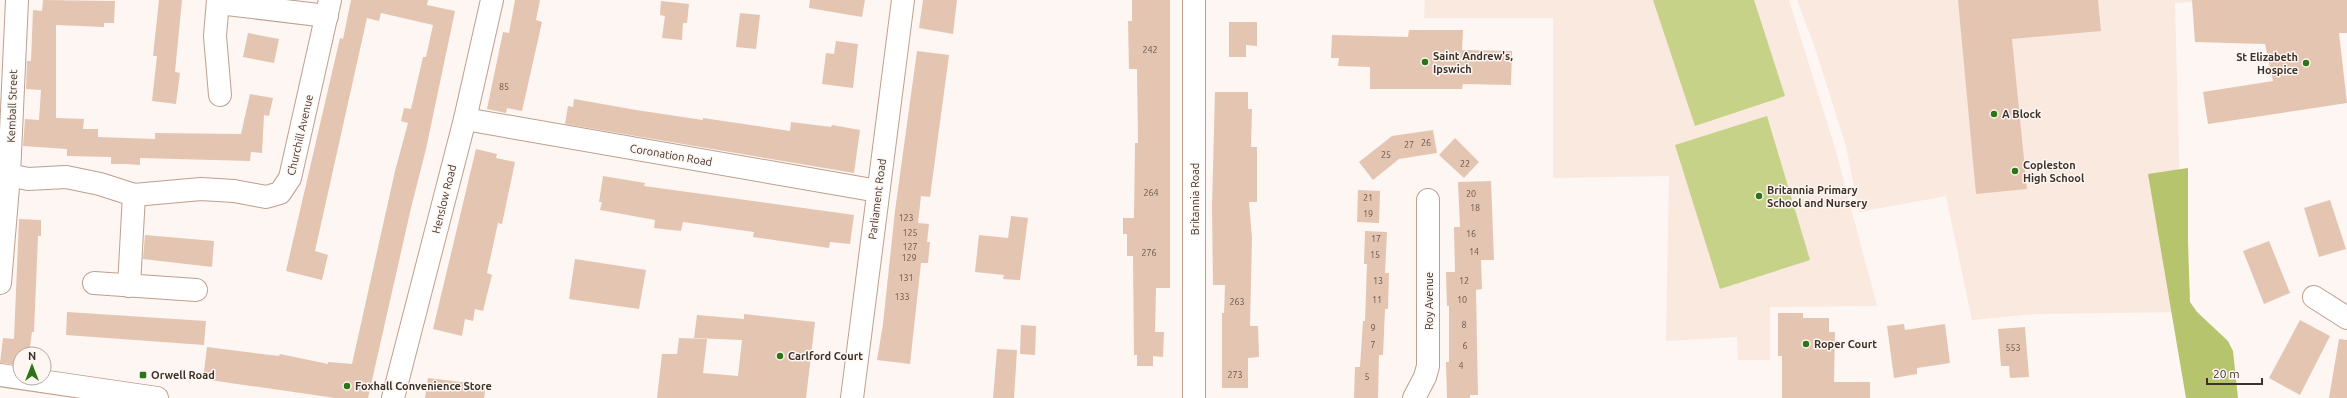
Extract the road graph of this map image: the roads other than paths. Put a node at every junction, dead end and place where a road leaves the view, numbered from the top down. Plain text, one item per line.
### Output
1 (17, 0) edge
2 (492, 0) edge
3 (903, 0) edge
4 (1194, 0) edge
5 (218, 2) edge
6 (329, 8) edge
7 (220, 95) dead end
8 (464, 119) junction
9 (9, 175) junction
10 (878, 191) junction
11 (134, 194) junction
12 (1428, 200) dead end
13 (0, 283) edge
14 (94, 283) dead end
15 (129, 286) junction
16 (196, 290) dead end
17 (2314, 297) dead end
18 (2347, 318) edge
19 (0, 375) edge
20 (152, 398) edge
21 (394, 398) edge
22 (852, 398) edge
23 (1194, 398) edge
24 (1414, 398) edge

1 - 9 street, Kemball Street
2 - 8 street, Henslow Road
3 - 10 street, Parliament Road
4 - 23 street, Britannia Road
5 - 6 street
5 - 7 street
6 - 11 street, Churchill Avenue
8 - 10 street, Coronation Road
8 - 21 street, Henslow Road
9 - 11 street, Churchill Avenue
9 - 13 street, Kemball Street
10 - 22 street, Parliament Road
11 - 15 street
12 - 24 street, Roy Avenue
14 - 15 street
15 - 16 street
17 - 18 street
19 - 20 street

